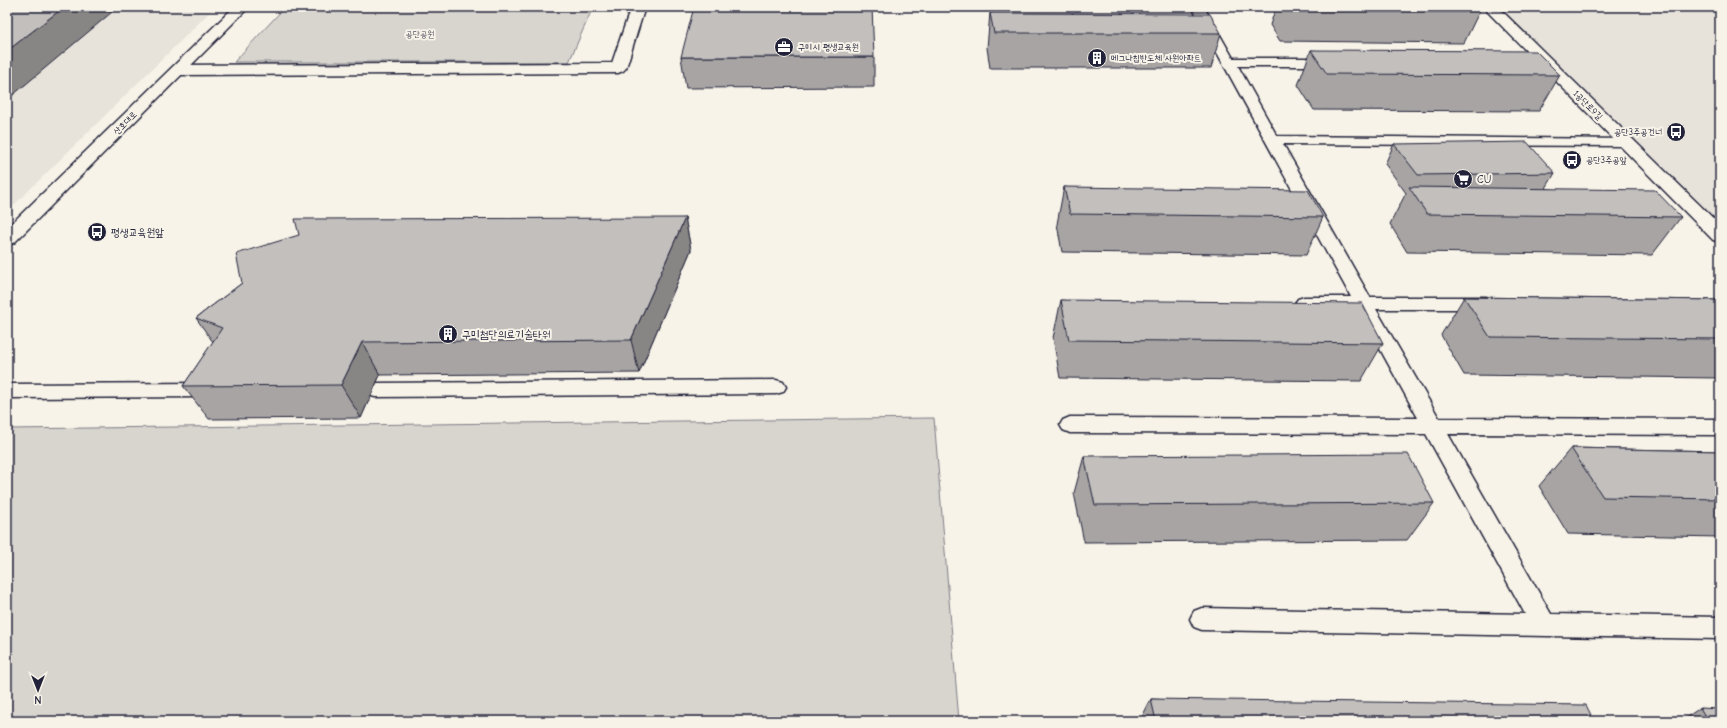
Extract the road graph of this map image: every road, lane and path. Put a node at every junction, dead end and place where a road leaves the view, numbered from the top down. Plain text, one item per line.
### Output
1 (242, 7) edge
2 (638, 7) edge
3 (1198, 7) edge
4 (1490, 7) edge
5 (1229, 62) junction
6 (1347, 62) edge
7 (178, 70) junction
8 (1273, 140) junction
9 (1625, 142) junction
10 (1718, 232) edge
11 (7, 239) edge
12 (1285, 302) edge
13 (1364, 303) junction
14 (1499, 303) edge
15 (776, 387) dead end
16 (227, 390) edge
17 (375, 390) dead end
18 (7, 391) edge
19 (1070, 425) dead end
20 (1432, 426) junction
21 (1720, 427) edge
22 (1202, 619) dead end
23 (1544, 625) junction
24 (1720, 628) edge

1 - 7 street, 산호대로
2 - 7 street
3 - 5 lane
4 - 9 street, 1공단로9길
5 - 6 lane
5 - 8 lane
7 - 11 street, 산호대로
8 - 9 lane
8 - 13 lane
9 - 10 street, 1공단로9길
12 - 13 lane
13 - 14 lane
13 - 20 lane
15 - 17 lane
16 - 18 lane
19 - 20 lane
20 - 21 lane
20 - 23 lane
22 - 23 lane
23 - 24 lane

